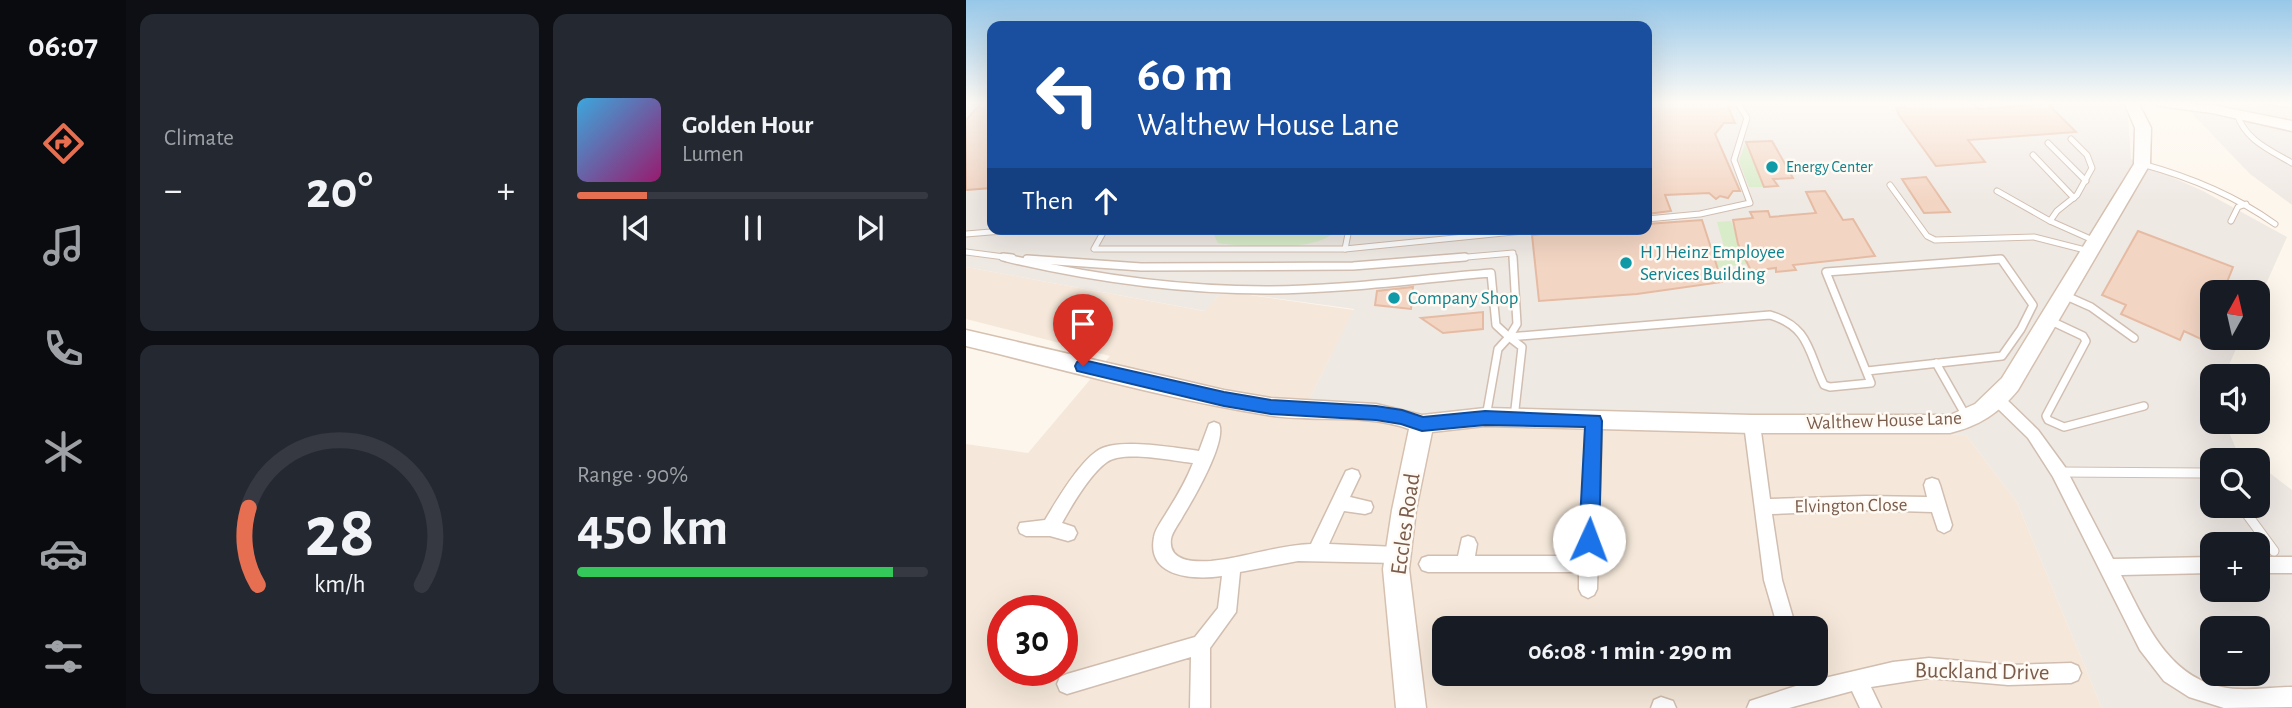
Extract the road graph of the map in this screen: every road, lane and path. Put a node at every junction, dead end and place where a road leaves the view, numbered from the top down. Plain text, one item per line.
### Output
1 (1742, 135) edge
2 (2143, 135) edge
3 (2248, 135) edge
4 (2071, 139) dead end
5 (2048, 143) dead end
6 (2033, 155) dead end
7 (2292, 163) edge
8 (2142, 164) junction
9 (2086, 181) junction
10 (1890, 185) dead end
11 (1997, 191) dead end
12 (2074, 198) junction
13 (2246, 204) junction
14 (1652, 219) edge
15 (2050, 221) junction
16 (2231, 221) dead end
17 (2275, 224) dead end
18 (987, 232) edge
19 (966, 234) edge
20 (1102, 235) edge
21 (1348, 235) edge
22 (1480, 235) edge
23 (2092, 246) junction
24 (1345, 248) junction
25 (966, 252) edge
26 (1007, 258) junction
27 (2063, 295) junction
28 (2048, 320) junction
29 (1509, 337) junction
30 (966, 338) edge
31 (2134, 338) dead end
32 (1936, 363) junction
33 (1867, 371) junction
34 (1997, 400) junction
35 (2144, 406) dead end
36 (1485, 418) junction
37 (1514, 419) junction
38 (1968, 420) junction
39 (1594, 421) junction
40 (1422, 424) junction
41 (1752, 424) junction
42 (1214, 428) dead end
43 (1205, 458) junction
44 (2059, 472) junction
45 (2200, 473) edge
46 (1352, 476) dead end
47 (1932, 485) dead end
48 (1338, 503) junction
49 (1938, 505) junction
50 (1365, 507) dead end
51 (1763, 507) junction
52 (2250, 518) edge
53 (1944, 525) dead end
54 (1026, 528) dead end
55 (1049, 528) junction
56 (1068, 533) dead end
57 (1468, 544) dead end
58 (2274, 551) dead end
59 (1316, 553) junction
60 (1397, 555) junction
61 (1428, 564) dead end
62 (1465, 564) junction
63 (1588, 564) junction
64 (2200, 565) edge
65 (2270, 565) edge
66 (2292, 565) edge
67 (1232, 566) junction
68 (2108, 567) junction
69 (1588, 589) dead end
70 (1784, 616) edge
71 (1201, 645) junction
72 (2071, 673) dead end
73 (1857, 680) junction
74 (1078, 681) edge
75 (1828, 681) edge
76 (1799, 686) edge
77 (2292, 697) edge
78 (1200, 708) edge
79 (1412, 708) edge
80 (1757, 708) edge
81 (1871, 708) edge

1 - 14 lane
2 - 8 street, Walthew House Lane
3 - 7 lane
4 - 9 lane
5 - 9 lane
6 - 12 lane
8 - 13 lane
8 - 23 street, Walthew House Lane
9 - 12 lane
10 - 23 lane
11 - 15 lane
12 - 15 lane
13 - 16 lane
13 - 17 lane
15 - 23 lane
18 - 19 lane
20 - 24 lane
21 - 24 lane
22 - 24 lane
23 - 27 street, Walthew House Lane
25 - 26 lane
26 - 29 lane
26 - 29 lane
27 - 28 street, Walthew House Lane
27 - 31 lane
28 - 34 street, Walthew House Lane
28 - 35 lane
29 - 33 lane
29 - 36 lane
29 - 37 lane
30 - 40 street
32 - 33 lane
32 - 33 lane
32 - 38 lane
34 - 38 street, Walthew House Lane
34 - 44 street
36 - 37 street, Walthew House Lane
36 - 40 street, Walthew House Lane
37 - 39 street, Walthew House Lane
38 - 41 street, Walthew House Lane
39 - 41 street, Walthew House Lane
39 - 63 street
40 - 60 street, Eccles Road
41 - 51 street
42 - 43 street
43 - 55 street
43 - 67 street
44 - 45 lane
44 - 68 street
46 - 48 street
47 - 49 street
48 - 50 street
48 - 59 street
49 - 51 street, Elvington Close
49 - 53 street
51 - 70 street
52 - 58 lane
54 - 55 street
55 - 56 street
57 - 62 street
59 - 60 street
59 - 67 street
60 - 79 street, Eccles Road
61 - 62 street
62 - 63 street
63 - 69 street
64 - 68 street
65 - 66 street
67 - 71 street
68 - 77 street
71 - 74 street
71 - 78 street
72 - 73 street, Buckland Drive
73 - 75 street, Buckland Drive
73 - 81 street
76 - 80 street, Buckland Drive

